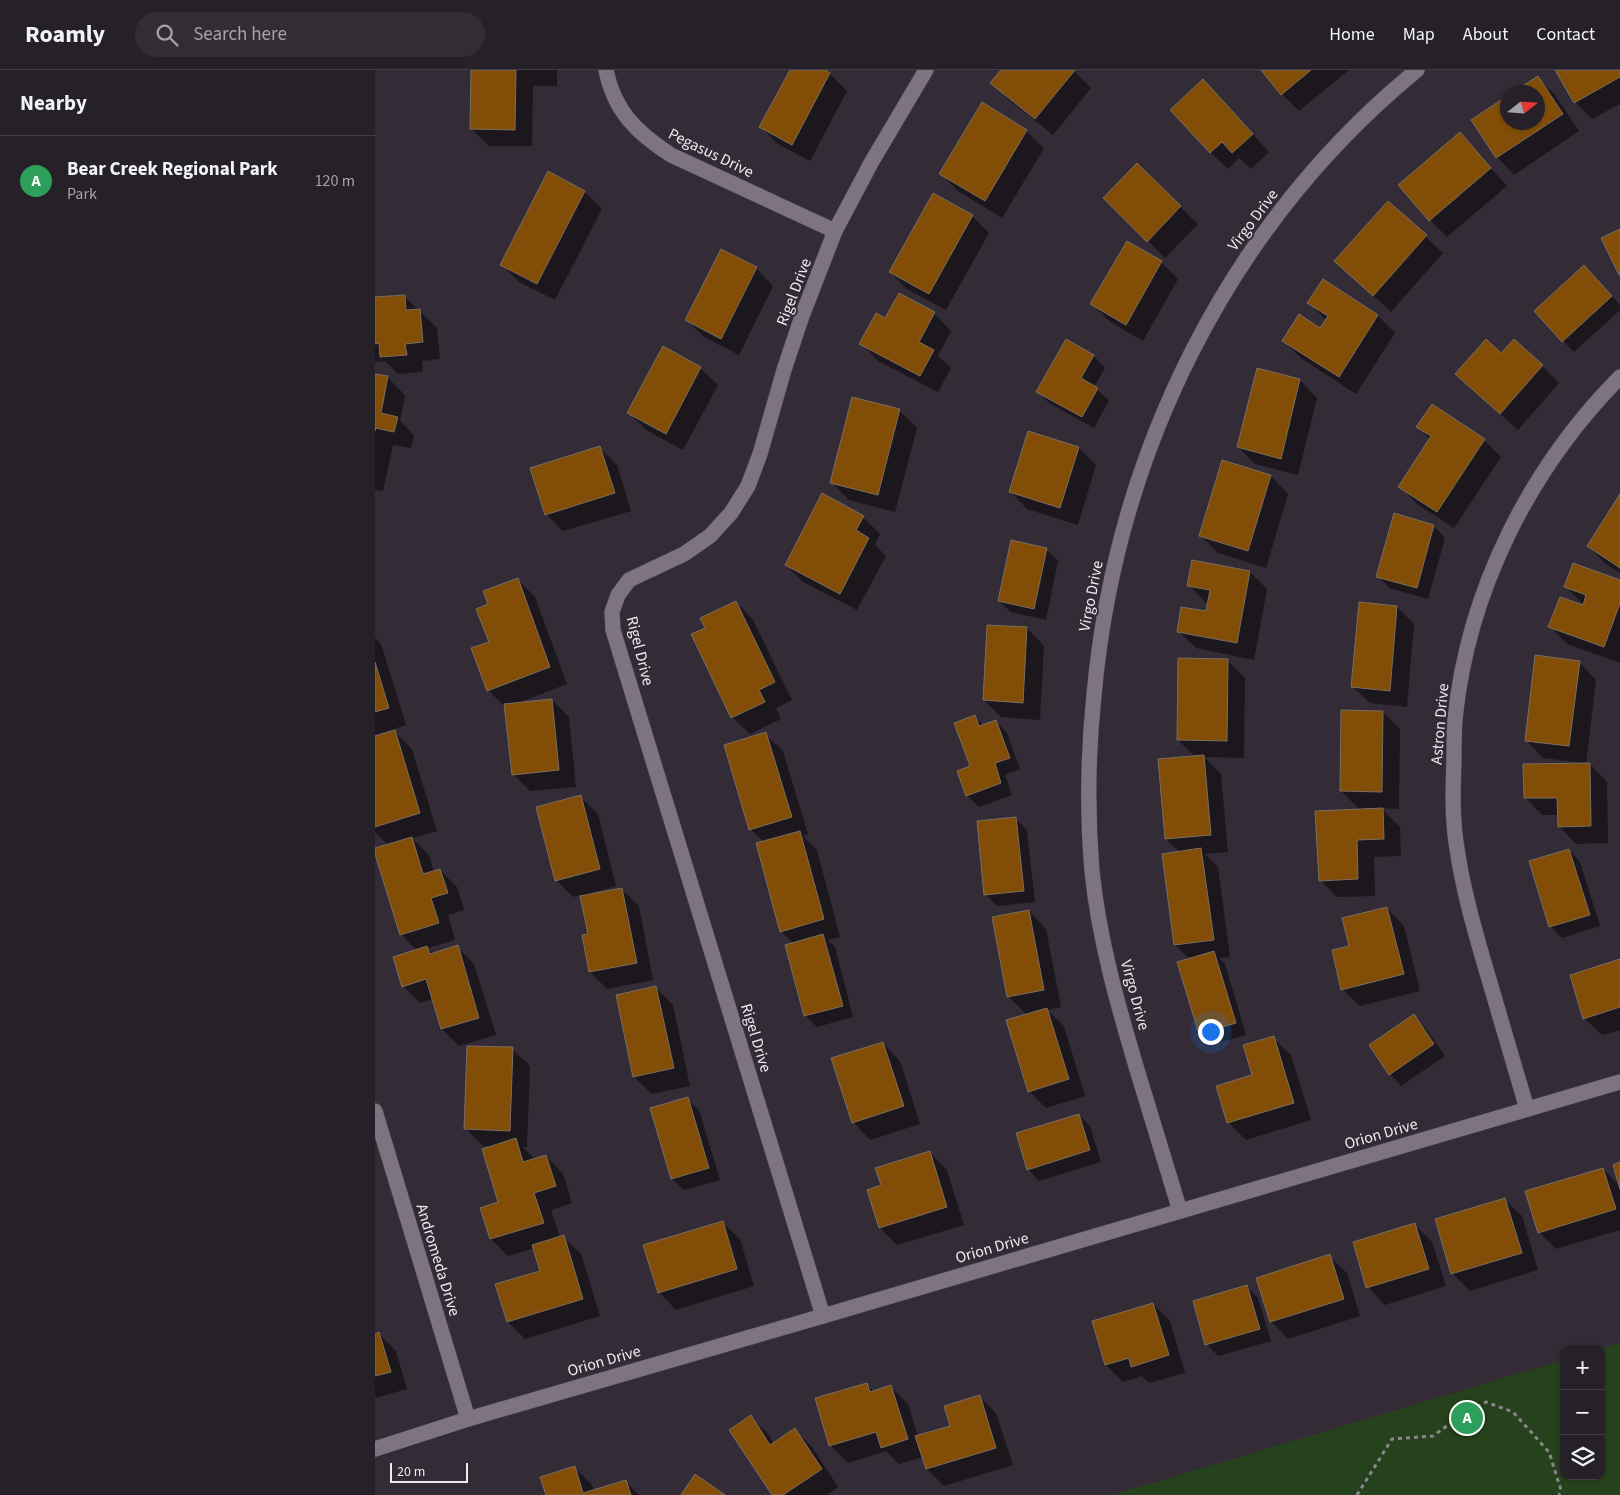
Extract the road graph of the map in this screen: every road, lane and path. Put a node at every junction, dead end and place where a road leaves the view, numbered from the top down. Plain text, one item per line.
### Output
1 (606, 70) edge
2 (926, 70) edge
3 (1417, 70) edge
4 (835, 231) junction
5 (1620, 377) edge
6 (1620, 1082) edge
7 (1527, 1109) junction
8 (375, 1111) edge
9 (1180, 1211) junction
10 (823, 1316) junction
11 (468, 1419) junction
12 (375, 1449) edge
13 (1357, 1495) edge
14 (1559, 1495) edge

1 - 4 street, Pegasus Drive
2 - 4 street, Rigel Drive
3 - 9 street, Virgo Drive
4 - 10 street, Rigel Drive
5 - 7 street, Astron Drive
6 - 7 street, Orion Drive
7 - 9 street, Orion Drive
8 - 11 street, Andromeda Drive
9 - 10 street, Orion Drive
10 - 11 street, Orion Drive
11 - 12 street, Orion Drive
13 - 14 path

